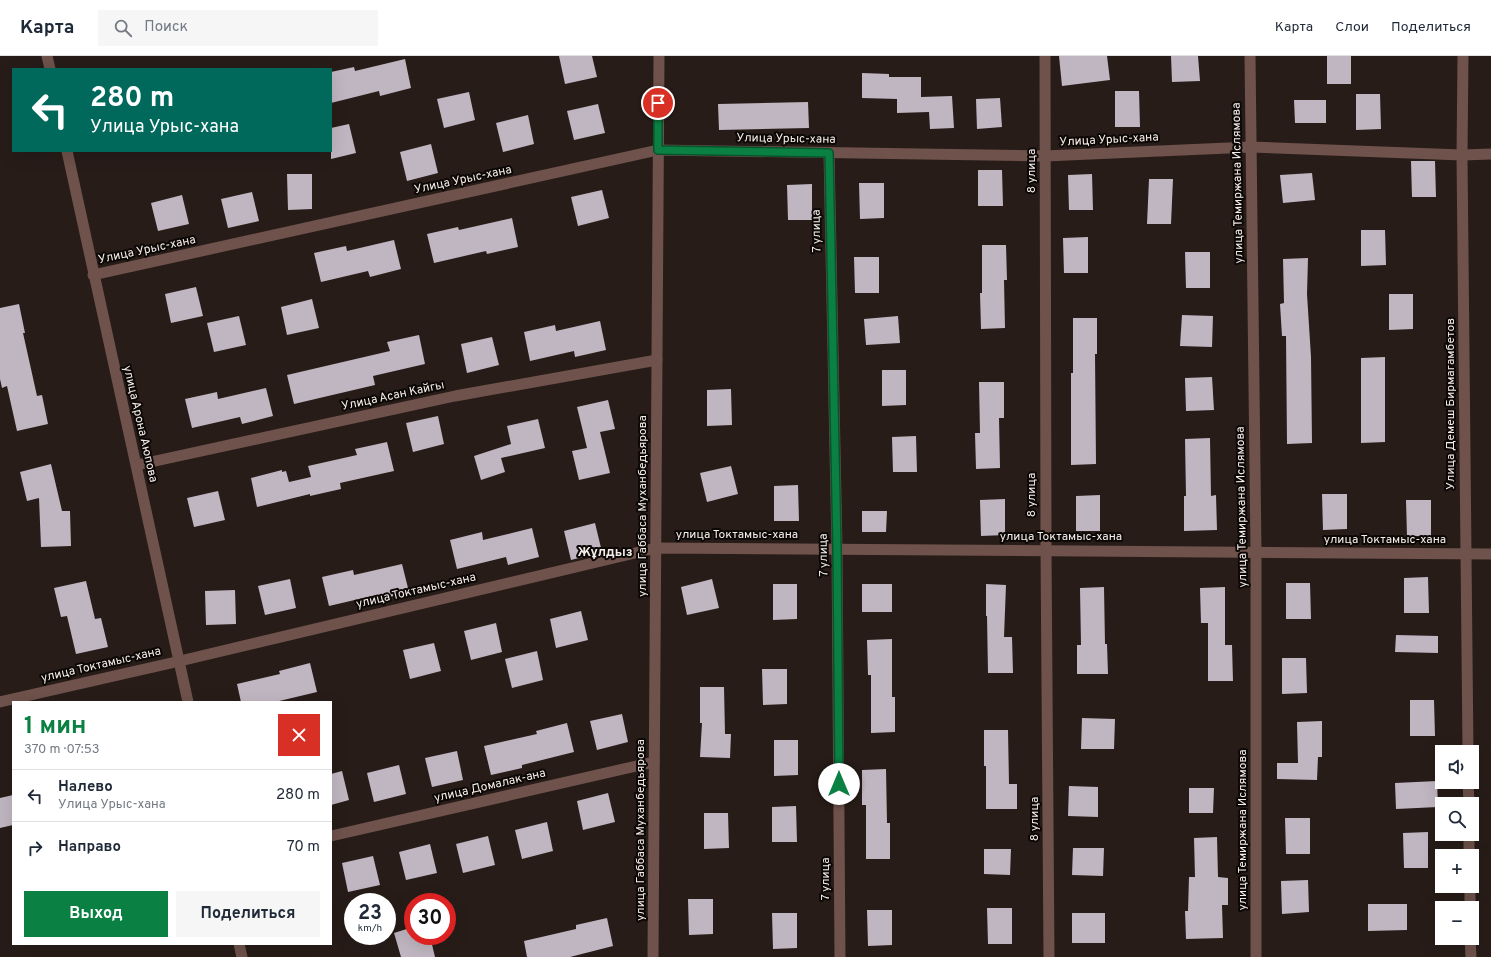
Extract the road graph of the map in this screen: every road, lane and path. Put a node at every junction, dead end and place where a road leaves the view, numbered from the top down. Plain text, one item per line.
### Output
1 (47, 56) edge
2 (659, 56) edge
3 (1045, 56) edge
4 (1250, 56) edge
5 (1463, 56) edge
6 (50, 68) edge
7 (1250, 146) junction
8 (658, 150) junction
9 (67, 152) edge
10 (829, 153) junction
11 (1491, 154) edge
12 (1462, 155) junction
13 (1045, 156) junction
14 (93, 275) junction
15 (657, 360) junction
16 (137, 465) junction
17 (656, 548) junction
18 (837, 549) junction
19 (1046, 550) junction
20 (1256, 552) junction
21 (1465, 553) junction
22 (1491, 554) edge
23 (180, 661) junction
24 (188, 701) edge
25 (0, 702) edge
26 (1468, 745) edge
27 (654, 762) junction
28 (332, 836) edge
29 (239, 945) edge
30 (1470, 945) edge
31 (242, 957) edge
32 (653, 957) edge
33 (840, 957) edge
34 (1049, 957) edge
35 (1256, 957) edge
36 (1471, 957) edge

1 - 6 street
2 - 8 street, улица Габбаса Муханбедьярова
3 - 13 street, 8 улица
4 - 7 street, улица Темиржана Ислямова
5 - 12 street, Улица Демеш Бирмагамбетов
7 - 12 street, Улица Урыс-хана
7 - 13 street, Улица Урыс-хана
7 - 20 street, улица Темиржана Ислямова
8 - 10 street, Улица Урыс-хана
8 - 14 street, Улица Урыс-хана
8 - 15 street, улица Габбаса Муханбедьярова
9 - 14 street, улица Арона Аюпова
10 - 13 street, Улица Урыс-хана
10 - 18 street, 7 улица
11 - 12 street, Улица Урыс-хана
12 - 21 street, Улица Демеш Бирмагамбетов
13 - 19 street, 8 улица
14 - 16 street, улица Арона Аюпова
15 - 16 street, Улица Асан Кайгы
15 - 17 street, улица Габбаса Муханбедьярова
16 - 23 street, улица Арона Аюпова
17 - 18 street, улица Токтамыс-хана
17 - 23 street, улица Токтамыс-хана
17 - 27 street, улица Габбаса Муханбедьярова
18 - 19 street, улица Токтамыс-хана
18 - 33 street, 7 улица
19 - 20 street, улица Токтамыс-хана
19 - 34 street, 8 улица
20 - 21 street, улица Токтамыс-хана
20 - 35 street, улица Темиржана Ислямова
21 - 22 street, улица Токтамыс-хана
21 - 26 street, Улица Демеш Бирмагамбетов
23 - 24 street, улица Арона Аюпова
23 - 25 street, улица Токтамыс-хана
27 - 28 street, улица Домалак-ана
27 - 32 street, улица Габбаса Муханбедьярова
29 - 31 street
30 - 36 street

